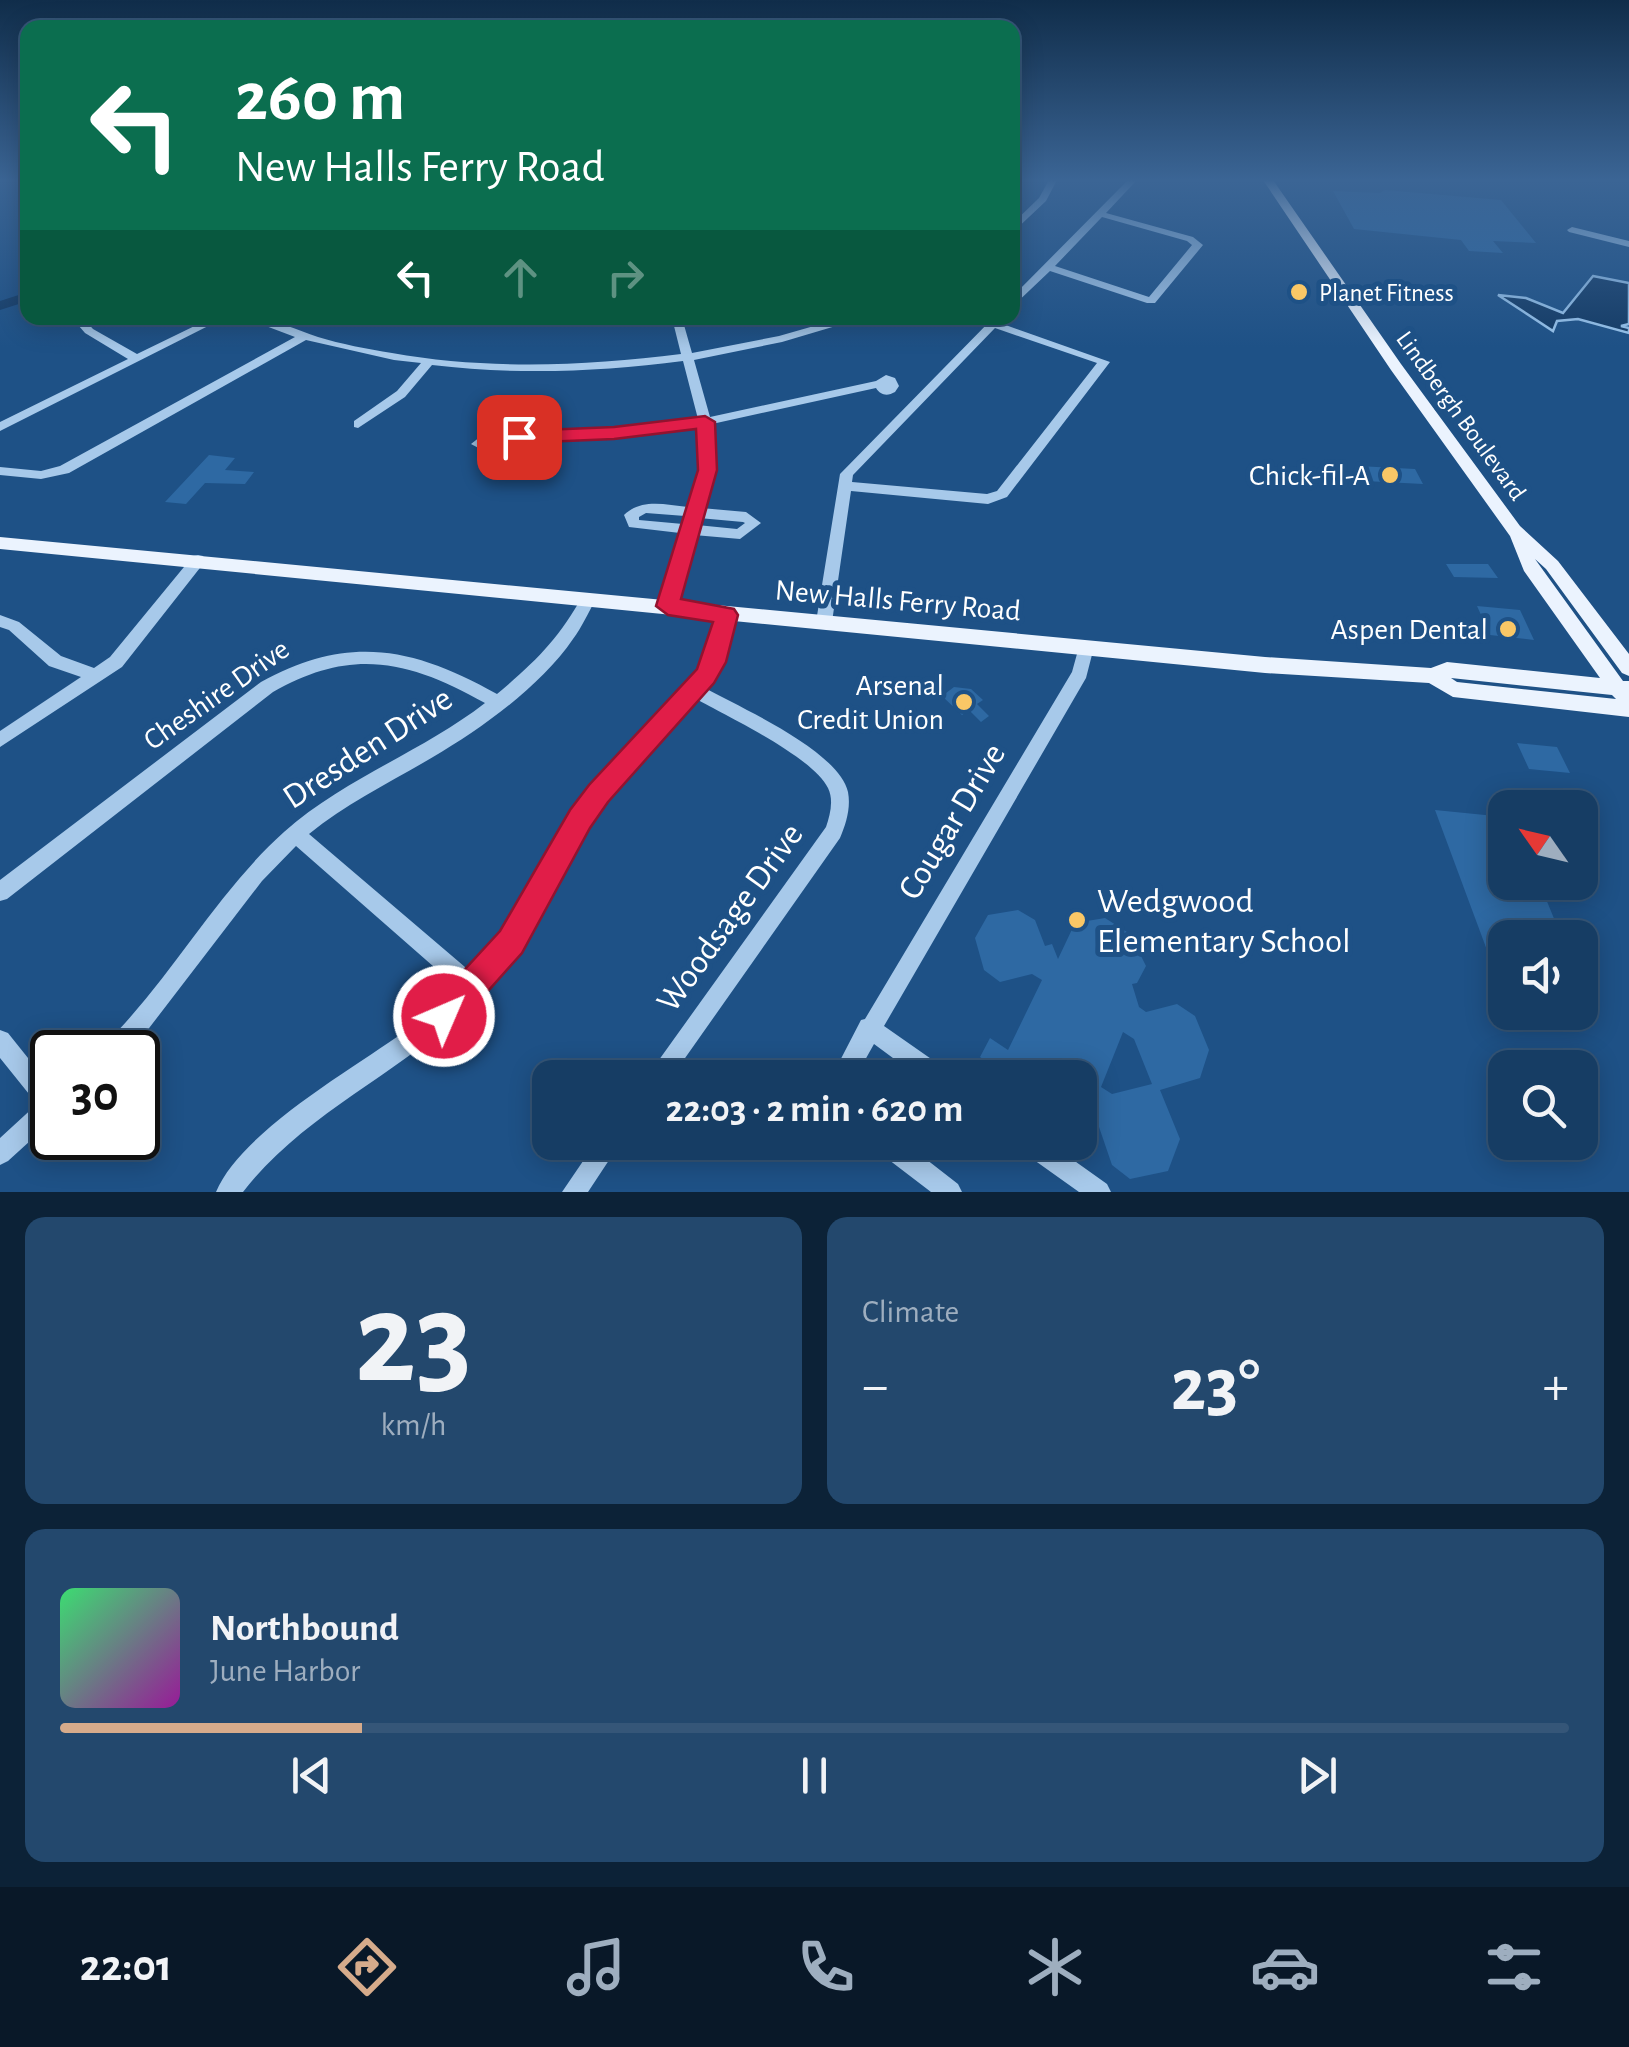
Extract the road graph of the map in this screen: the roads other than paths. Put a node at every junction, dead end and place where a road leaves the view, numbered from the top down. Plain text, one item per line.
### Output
1 (1079, 236) edge
2 (1174, 236) edge
3 (1306, 236) edge
4 (1595, 236) edge
5 (1629, 244) edge
6 (1048, 267) junction
7 (1020, 296) edge
8 (83, 325) edge
9 (205, 325) edge
10 (270, 325) edge
11 (679, 325) edge
12 (827, 325) edge
13 (992, 325) edge
14 (1007, 325) edge
15 (304, 337) junction
16 (688, 356) junction
17 (136, 359) junction
18 (428, 362) junction
19 (879, 384) dead end
20 (705, 422) junction
21 (358, 424) dead end
22 (0, 427) edge
23 (493, 439) dead end
24 (0, 471) edge
25 (845, 486) junction
26 (695, 512) junction
27 (688, 530) junction
28 (1514, 530) junction
29 (0, 543) edge
30 (198, 560) junction
31 (588, 599) junction
32 (668, 606) junction
33 (726, 615) junction
34 (0, 621) edge
35 (824, 622) junction
36 (1583, 641) junction
37 (1086, 647) junction
38 (1629, 668) edge
39 (96, 676) junction
40 (1432, 676) junction
41 (1569, 682) junction
42 (694, 690) junction
43 (1626, 697) edge
44 (495, 701) junction
45 (0, 740) edge
46 (296, 834) junction
47 (0, 892) edge
48 (473, 988) junction
49 (869, 1028) junction
50 (137, 1030) edge
51 (0, 1041) edge
52 (670, 1060) edge
53 (852, 1060) edge
54 (913, 1060) edge
55 (30, 1078) edge
56 (30, 1126) edge
57 (0, 1153) edge
58 (597, 1160) edge
59 (908, 1160) edge
60 (1054, 1160) edge
61 (228, 1192) edge
62 (574, 1192) edge
63 (950, 1192) edge
64 (1099, 1192) edge

1 - 6 street
2 - 6 street
3 - 28 main road, Lindbergh Boulevard
4 - 5 street
6 - 7 street
8 - 17 street
9 - 17 street
10 - 15 street
11 - 16 street
12 - 16 street
13 - 25 street
14 - 25 street
15 - 18 street
15 - 24 street
16 - 18 street
16 - 20 street
17 - 22 street
18 - 21 street
19 - 20 street
20 - 23 street
20 - 26 street
25 - 35 street
26 - 27 street
26 - 27 street
26 - 27 street
27 - 32 street
28 - 36 main road, Lindbergh Boulevard
28 - 38 main road, Lindbergh Boulevard
29 - 30 main road, New Halls Ferry Road
30 - 31 main road, New Halls Ferry Road
30 - 39 street
31 - 32 main road, New Halls Ferry Road
31 - 44 street, Dresden Drive
32 - 33 main road, New Halls Ferry Road
33 - 35 main road, New Halls Ferry Road
33 - 42 street
34 - 39 street
35 - 37 main road, New Halls Ferry Road
36 - 41 main road
36 - 43 main road, Lindbergh Boulevard
37 - 40 main road, New Halls Ferry Road
37 - 49 street, Cougar Drive
39 - 45 street
40 - 41 main road, New Halls Ferry Road
40 - 43 main road, New Halls Ferry Road
41 - 43 main road, New Halls Ferry Road
42 - 48 street
42 - 52 street, Woodsage Drive
44 - 46 street, Dresden Drive
44 - 47 street, Cheshire Drive
46 - 48 street
46 - 50 street, Dresden Drive
48 - 61 street
49 - 53 street, Cougar Drive
49 - 54 street
51 - 55 street
56 - 57 street
58 - 62 street
59 - 63 street
60 - 64 street

